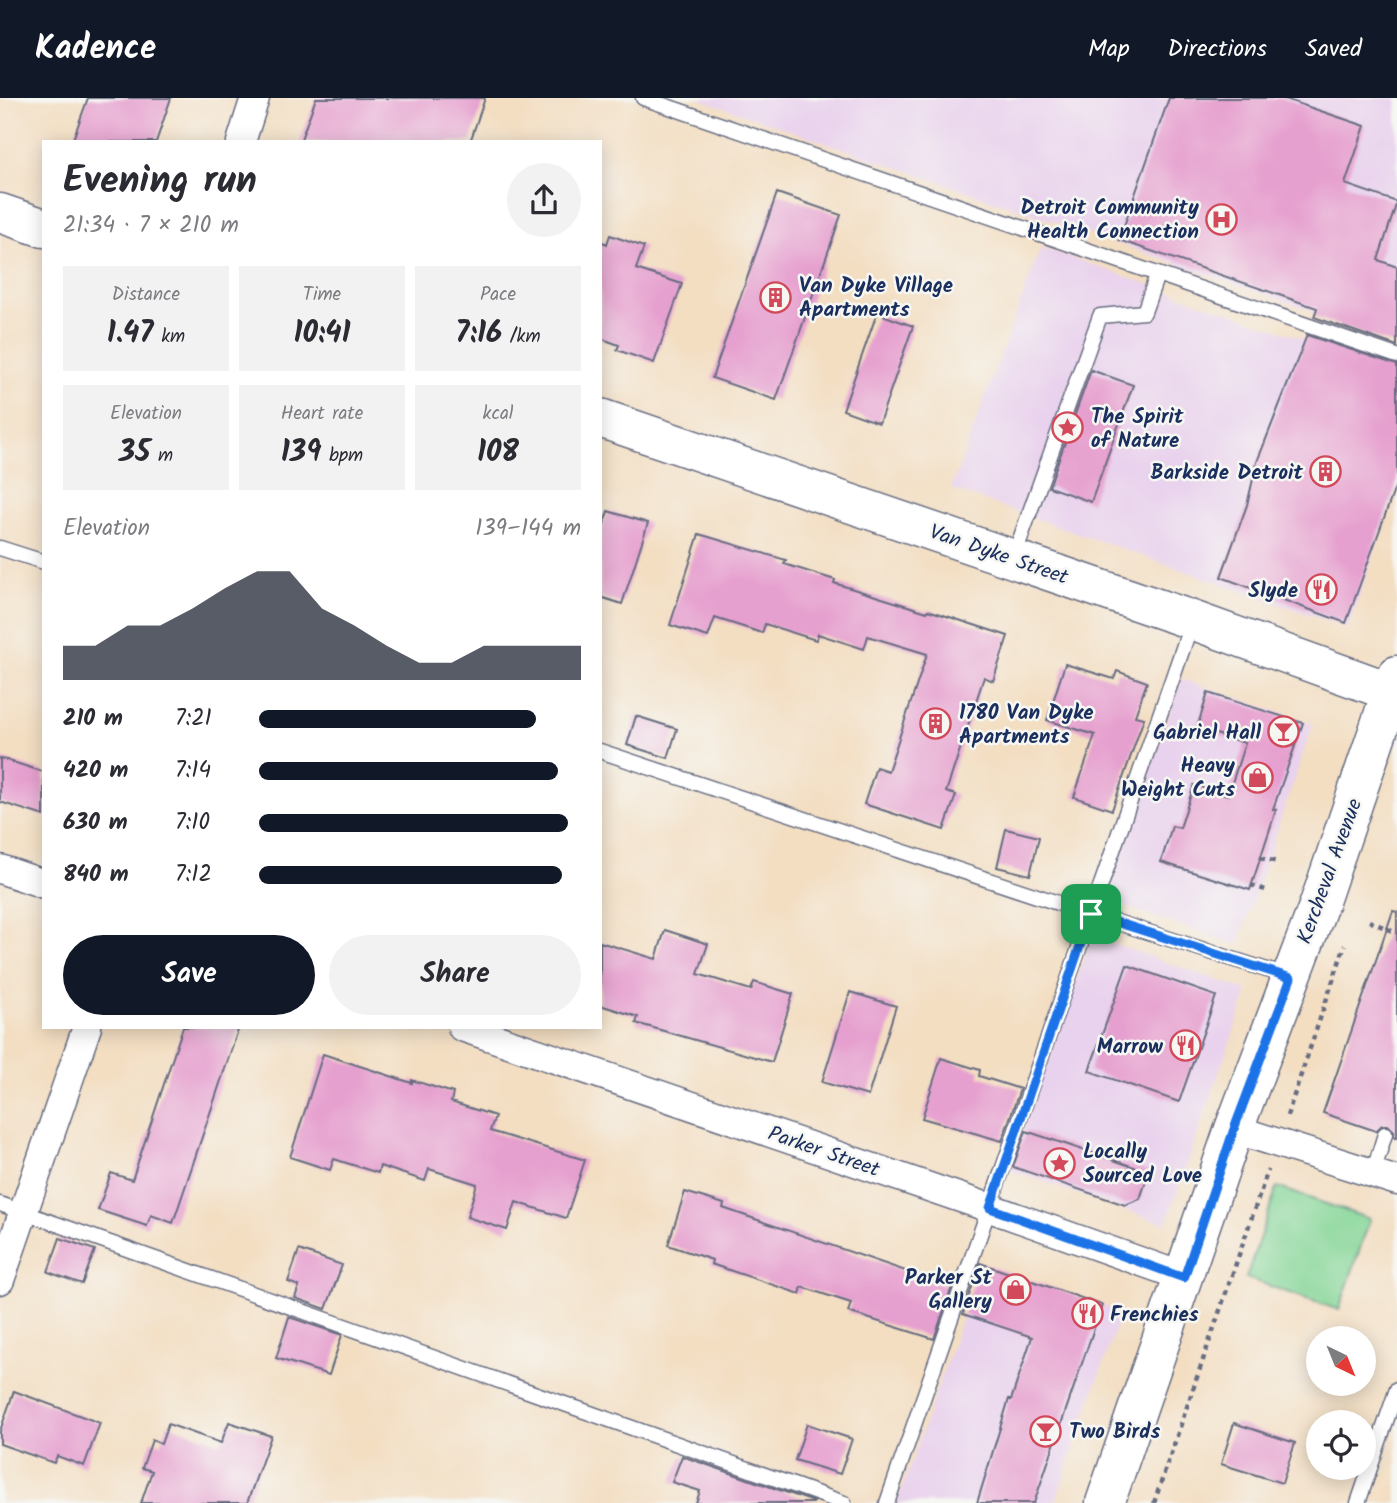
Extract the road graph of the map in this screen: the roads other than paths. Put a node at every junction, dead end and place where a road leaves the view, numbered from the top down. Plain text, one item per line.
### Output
1 (256, 98) edge
2 (643, 98) edge
3 (242, 140) edge
4 (0, 212) edge
5 (42, 227) edge
6 (1157, 275) junction
7 (1397, 356) edge
8 (602, 419) edge
9 (0, 548) edge
10 (1013, 559) junction
11 (42, 561) edge
12 (1192, 620) junction
13 (1395, 687) edge
14 (602, 752) edge
15 (0, 869) edge
16 (42, 883) edge
17 (1091, 914) junction
18 (1291, 978) junction
19 (86, 1029) edge
20 (468, 1029) edge
21 (1234, 1129) junction
22 (1385, 1133) dead end
23 (1385, 1177) edge
24 (12, 1208) edge
25 (990, 1208) junction
26 (1184, 1278) junction
27 (0, 1280) edge
28 (1397, 1389) edge
29 (844, 1503) edge
30 (887, 1503) edge
31 (1105, 1503) edge
32 (1358, 1503) edge

1 - 3 street
2 - 6 lane
4 - 5 main road
6 - 7 lane
6 - 10 lane
8 - 10 main road, Van Dyke Street
9 - 11 lane
10 - 12 main road, Van Dyke Street
12 - 13 main road, Van Dyke Street
12 - 17 lane
13 - 18 main road, Kercheval Avenue
14 - 17 lane
15 - 16 street
17 - 18 lane
17 - 25 lane
18 - 21 main road, Kercheval Avenue
19 - 24 street
20 - 25 street, Parker Street
21 - 23 street
21 - 26 main road, Kercheval Avenue
22 - 23 lane
24 - 27 street
24 - 29 lane
25 - 26 street, Parker Street
25 - 30 lane
26 - 31 main road, Kercheval Avenue
28 - 32 lane

